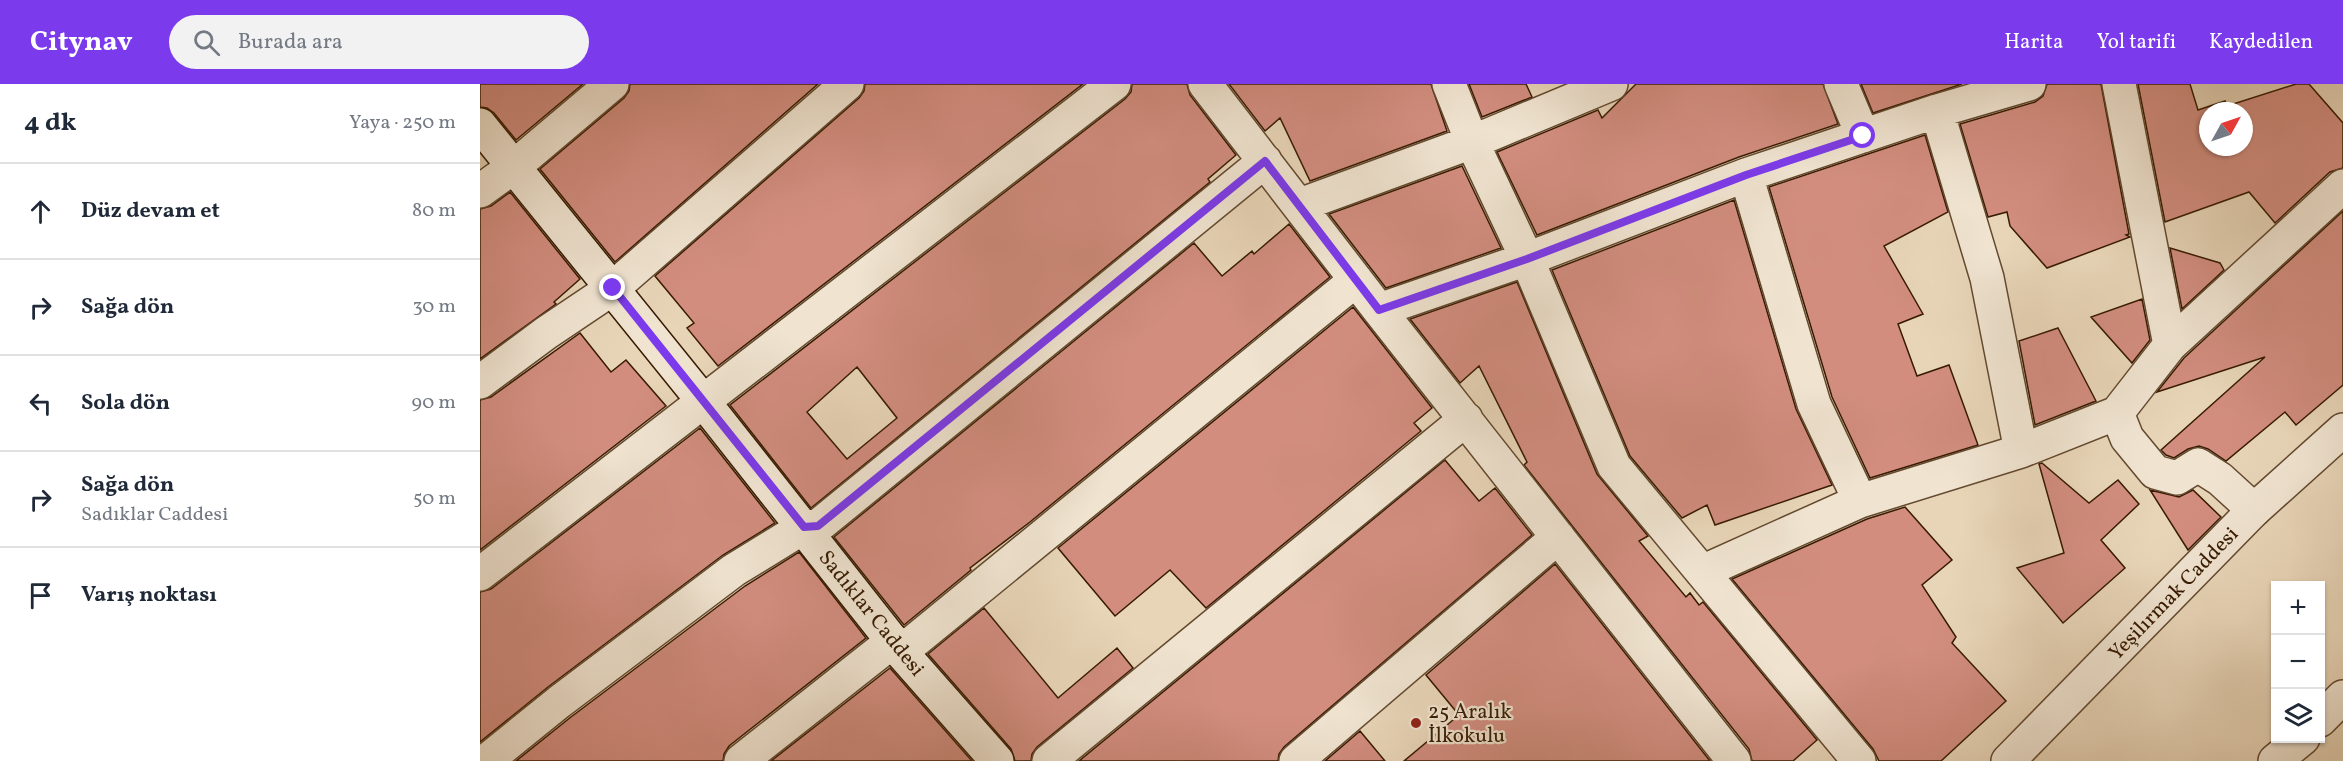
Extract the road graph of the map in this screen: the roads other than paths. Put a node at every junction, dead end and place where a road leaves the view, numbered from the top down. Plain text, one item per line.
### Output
1 (612, 84) edge
2 (847, 84) edge
3 (1114, 84) edge
4 (1205, 84) edge
5 (1449, 84) edge
6 (1611, 84) edge
7 (1841, 84) edge
8 (2029, 84) edge
9 (2119, 84) edge
10 (1937, 111) junction
11 (480, 124) edge
12 (1863, 136) junction
13 (1472, 142) junction
14 (1265, 161) junction
15 (514, 166) junction
16 (1746, 175) junction
17 (2343, 186) edge
18 (480, 191) edge
19 (1300, 205) junction
20 (1527, 259) junction
21 (1356, 280) junction
22 (613, 288) junction
23 (1379, 310) junction
24 (2170, 345) junction
25 (480, 382) edge
26 (703, 401) junction
27 (2117, 413) junction
28 (1466, 419) junction
29 (2343, 430) edge
30 (2020, 451) junction
31 (1860, 501) junction
32 (2254, 510) junction
33 (804, 527) junction
34 (1558, 537) junction
35 (1702, 572) junction
36 (480, 574) edge
37 (897, 646) junction
38 (2343, 697) edge
39 (2325, 715) edge
40 (2297, 743) edge
41 (486, 761) edge
42 (741, 761) edge
43 (997, 761) edge
44 (1049, 761) edge
45 (1296, 761) edge
46 (1734, 761) edge
47 (1859, 761) edge
48 (2008, 761) edge
49 (2275, 761) edge

1 - 15 street
2 - 22 street
3 - 26 street
4 - 14 street
5 - 13 street
6 - 13 street
7 - 12 street
8 - 10 street
9 - 24 street
10 - 12 street
10 - 30 street
11 - 15 street, Sadıklar Caddesi
12 - 16 street
13 - 19 street
13 - 20 street
14 - 19 street
14 - 33 street
15 - 18 street
15 - 22 street, Sadıklar Caddesi
16 - 20 street
16 - 31 street
17 - 24 street
19 - 21 street
20 - 23 street
20 - 35 street
21 - 23 street
21 - 37 street
22 - 25 street
22 - 26 street, Sadıklar Caddesi
23 - 28 street
24 - 27 street
26 - 33 street, Sadıklar Caddesi
26 - 36 street
27 - 30 street
27 - 32 street
28 - 34 street
28 - 44 street
29 - 32 street, Yeşilırmak Caddesi
30 - 31 street
31 - 35 street
32 - 48 street, Yeşilırmak Caddesi
33 - 37 street, Sadıklar Caddesi
33 - 41 street
34 - 45 street
34 - 46 street
35 - 47 street
37 - 42 street
37 - 43 street, Sadıklar Caddesi
38 - 39 street
40 - 49 street

